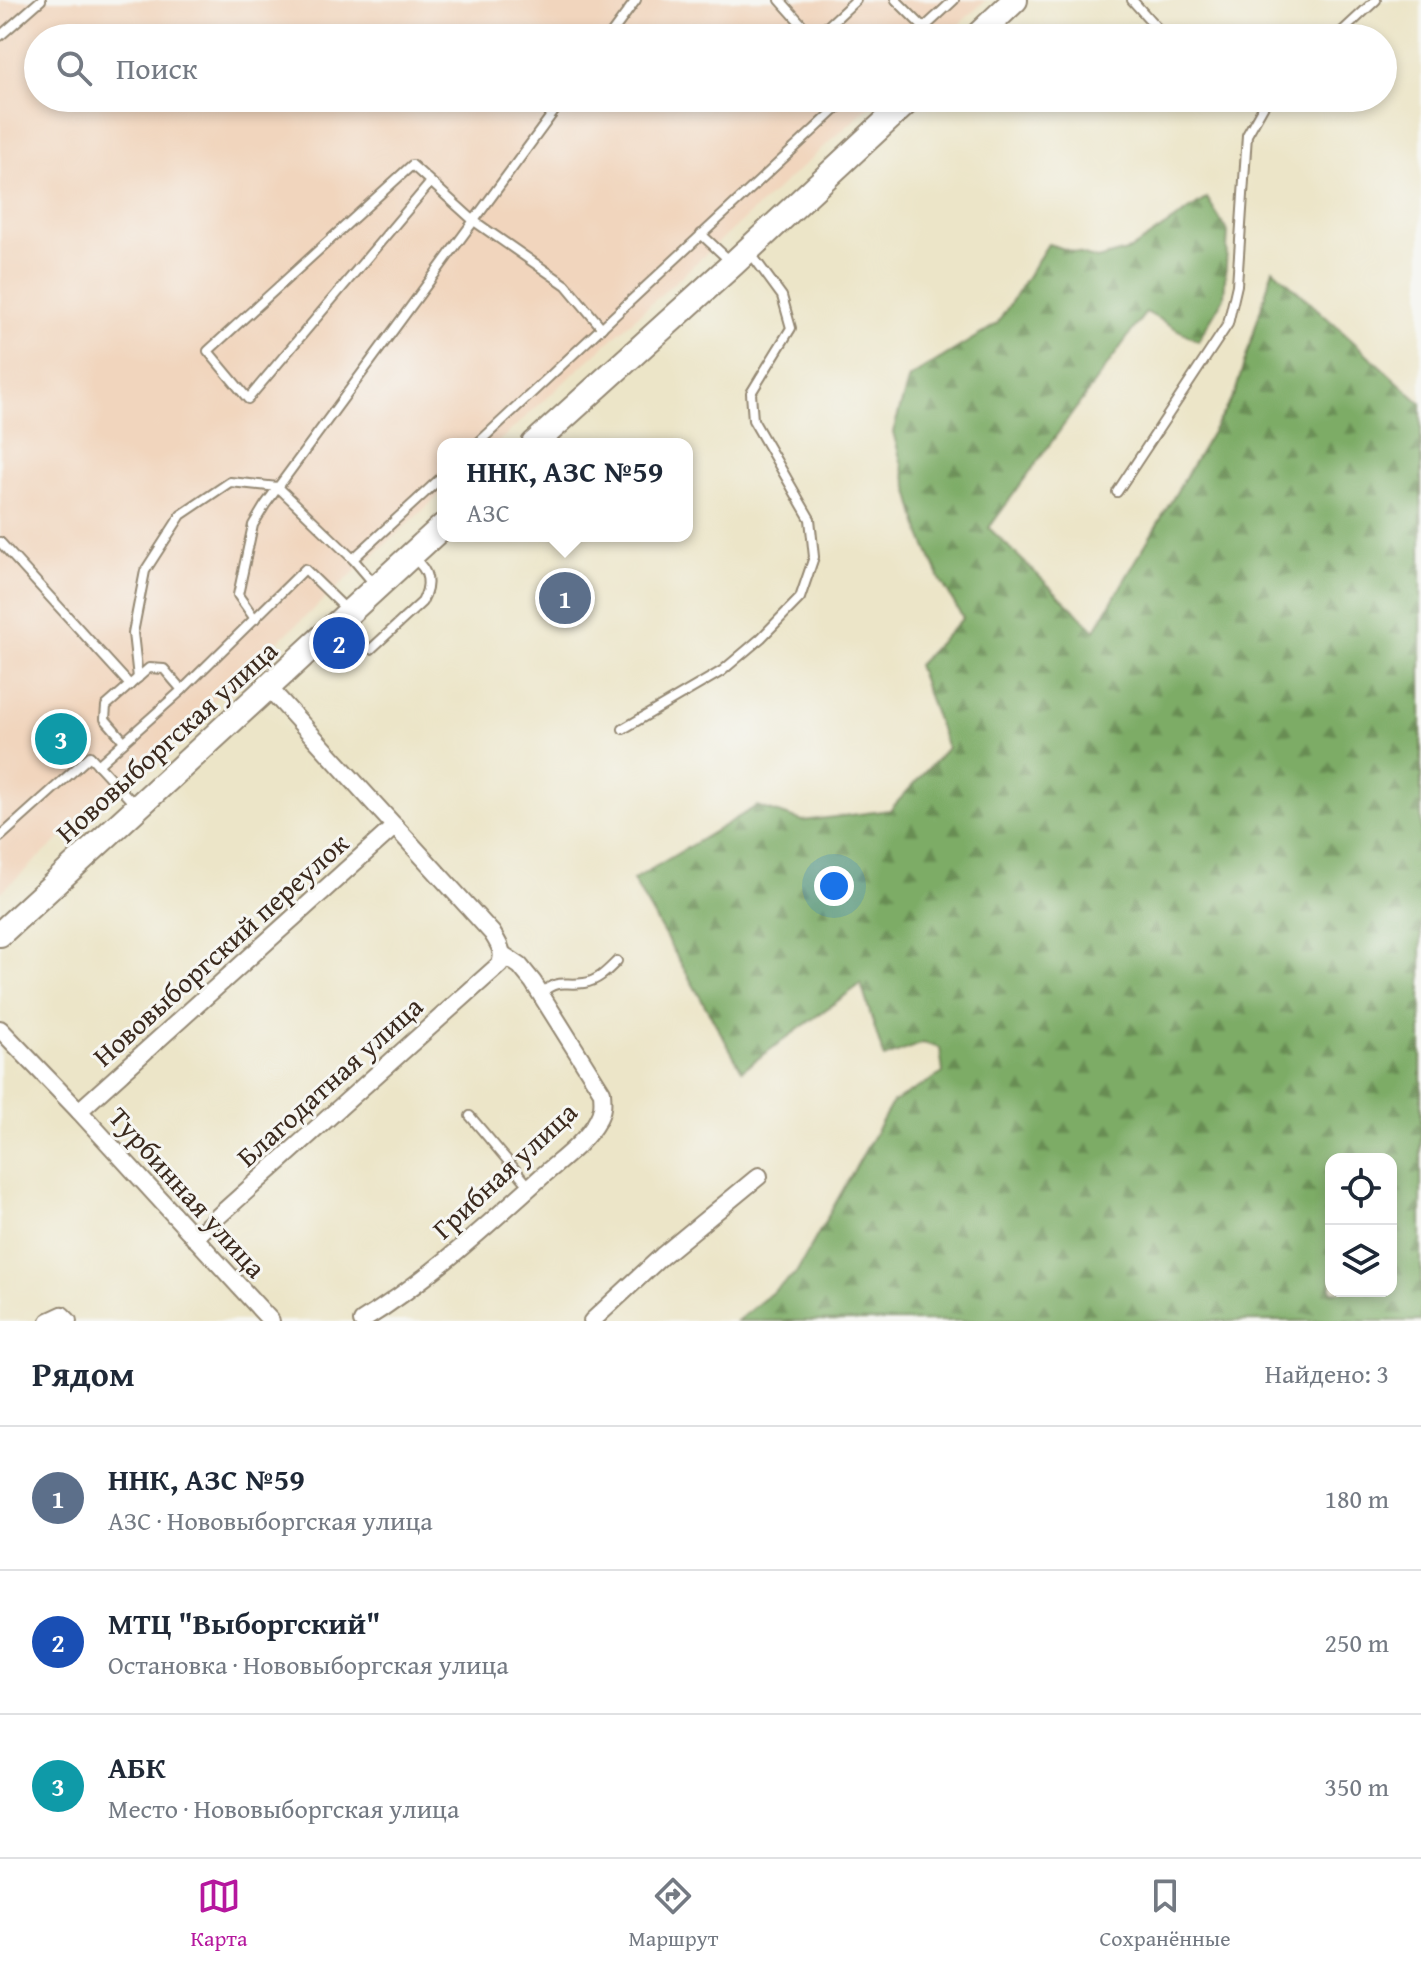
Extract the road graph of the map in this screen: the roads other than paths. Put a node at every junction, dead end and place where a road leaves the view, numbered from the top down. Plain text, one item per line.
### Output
1 (41, 0) edge
2 (636, 0) edge
3 (780, 0) edge
4 (856, 0) edge
5 (896, 0) edge
6 (954, 0) edge
7 (1015, 0) edge
8 (1132, 0) edge
9 (1376, 0) edge
10 (618, 24) edge
11 (802, 24) edge
12 (830, 24) edge
13 (920, 24) edge
14 (928, 24) edge
15 (990, 24) edge
16 (1153, 24) edge
17 (1350, 24) edge
18 (0, 36) edge
19 (554, 112) edge
20 (833, 112) edge
21 (896, 112) edge
22 (1260, 112) edge
23 (431, 182) junction
24 (474, 221) junction
25 (701, 234) junction
26 (741, 257) junction
27 (602, 328) junction
28 (483, 438) edge
29 (541, 438) edge
30 (437, 482) edge
31 (278, 487) junction
32 (1117, 492) dead end
33 (437, 531) edge
34 (0, 542) edge
35 (410, 556) junction
36 (353, 559) junction
37 (377, 586) junction
38 (349, 613) junction
39 (255, 619) junction
40 (371, 649) dead end
41 (138, 678) junction
42 (130, 685) junction
43 (269, 688) junction
44 (182, 690) junction
45 (623, 729) dead end
46 (124, 741) junction
47 (98, 765) junction
48 (136, 807) junction
49 (395, 826) junction
50 (0, 837) edge
51 (0, 934) edge
52 (501, 959) junction
53 (617, 961) dead end
54 (541, 993) junction
55 (0, 1029) edge
56 (79, 1111) junction
57 (470, 1116) dead end
58 (759, 1176) dead end
59 (530, 1187) junction
60 (194, 1238) junction
61 (49, 1321) edge
62 (68, 1321) edge
63 (271, 1321) edge
64 (362, 1321) edge
65 (592, 1321) edge

1 - 18 lane
2 - 10 lane
3 - 11 lane
4 - 12 lane
5 - 13 lane
6 - 14 lane
7 - 15 street
8 - 16 lane
9 - 17 lane
19 - 24 lane
20 - 25 lane
21 - 26 street
22 - 32 lane
23 - 23 lane
23 - 24 lane
24 - 27 lane
24 - 31 lane
25 - 26 lane
25 - 27 lane
26 - 29 street
26 - 45 lane
27 - 28 lane
30 - 36 lane
31 - 36 lane
31 - 39 lane
31 - 41 lane
33 - 35 street, Нововыборгская улица
34 - 42 lane
35 - 37 street, Нововыборгская улица
35 - 40 lane
36 - 37 lane
37 - 38 street, Нововыборгская улица
38 - 39 lane
38 - 43 street, Нововыборгская улица
39 - 44 lane
41 - 42 lane
41 - 44 lane
42 - 46 lane
43 - 48 street, Нововыборгская улица
43 - 49 street, Грибная улица
44 - 46 lane
46 - 47 lane
47 - 48 lane
47 - 50 lane
48 - 51 street, Нововыборгская улица
49 - 52 street, Грибная улица
49 - 56 street, Нововыборгский переулок
52 - 54 street, Грибная улица
52 - 60 street, Благодатная улица
53 - 54 lane
54 - 59 street, Грибная улица
55 - 56 street, Турбинная улица
56 - 60 street, Турбинная улица
57 - 59 lane
58 - 65 street
59 - 64 street, Грибная улица
60 - 63 street, Турбинная улица
61 - 62 street

